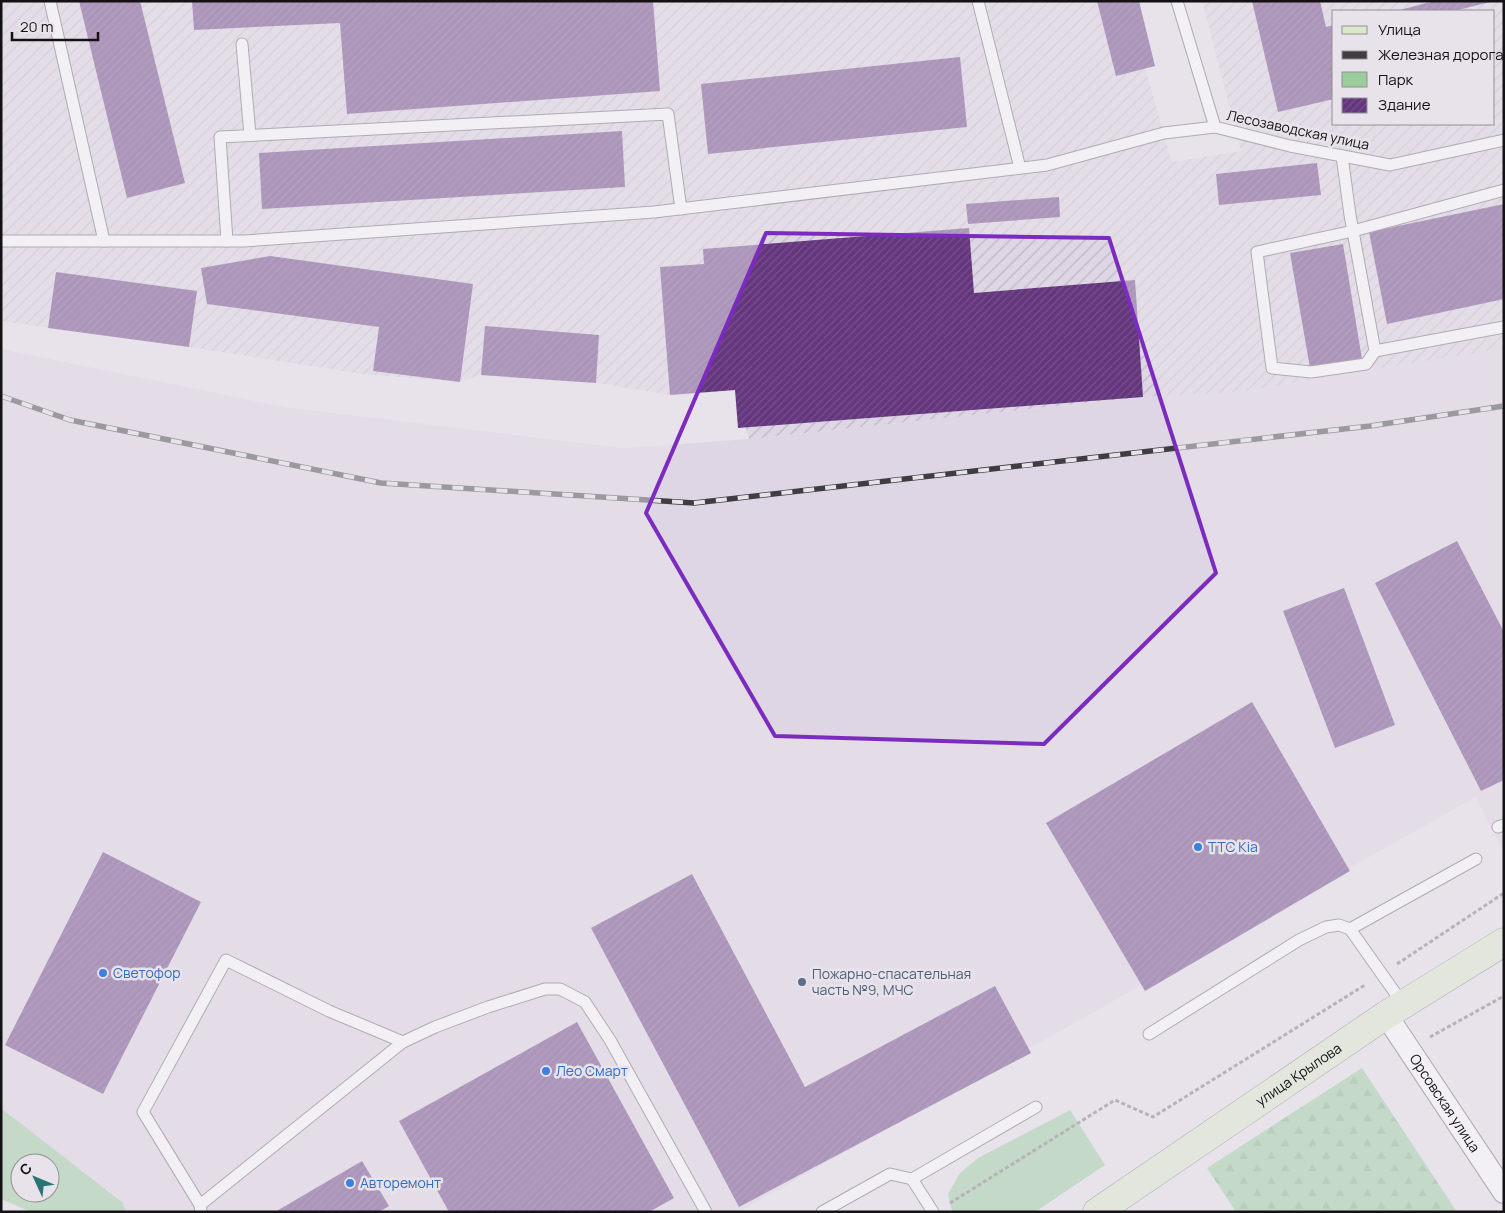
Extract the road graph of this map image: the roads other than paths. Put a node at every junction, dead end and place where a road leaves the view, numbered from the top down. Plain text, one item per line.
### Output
1 (50, 1) edge
2 (978, 1) edge
3 (1177, 1) edge
4 (242, 44) dead end
5 (1215, 127) junction
6 (250, 135) junction
7 (1504, 140) edge
8 (1342, 156) junction
9 (1020, 168) junction
10 (1504, 190) edge
11 (681, 209) junction
12 (1353, 231) junction
13 (1, 241) edge
14 (104, 241) junction
15 (226, 241) junction
16 (1504, 327) edge
17 (1375, 351) junction
18 (1476, 859) dead end
19 (1350, 929) junction
20 (1504, 942) edge
21 (1394, 1010) junction
22 (1149, 1034) dead end
23 (403, 1042) junction
24 (1036, 1107) dead end
25 (912, 1179) junction
26 (1504, 1192) edge
27 (201, 1208) edge
28 (706, 1212) edge
29 (822, 1212) edge
30 (933, 1212) edge
31 (1097, 1212) edge

1 - 14 lane
2 - 9 lane
3 - 5 lane, Лесозаводская улица
4 - 6 lane
5 - 8 lane, Лесозаводская улица
5 - 9 lane
6 - 11 lane
6 - 15 lane
7 - 8 lane, Лесозаводская улица
8 - 12 lane
9 - 11 lane
10 - 12 lane
11 - 15 lane
12 - 17 lane
12 - 17 lane
13 - 14 lane
14 - 15 lane
16 - 17 lane
18 - 19 lane
19 - 21 lane
19 - 22 lane
20 - 21 main road, улица Крылова
21 - 26 street, Орсовская улица
21 - 31 main road, улица Крылова
23 - 27 lane
23 - 27 lane
23 - 28 lane
24 - 25 lane
25 - 29 lane
25 - 30 lane

